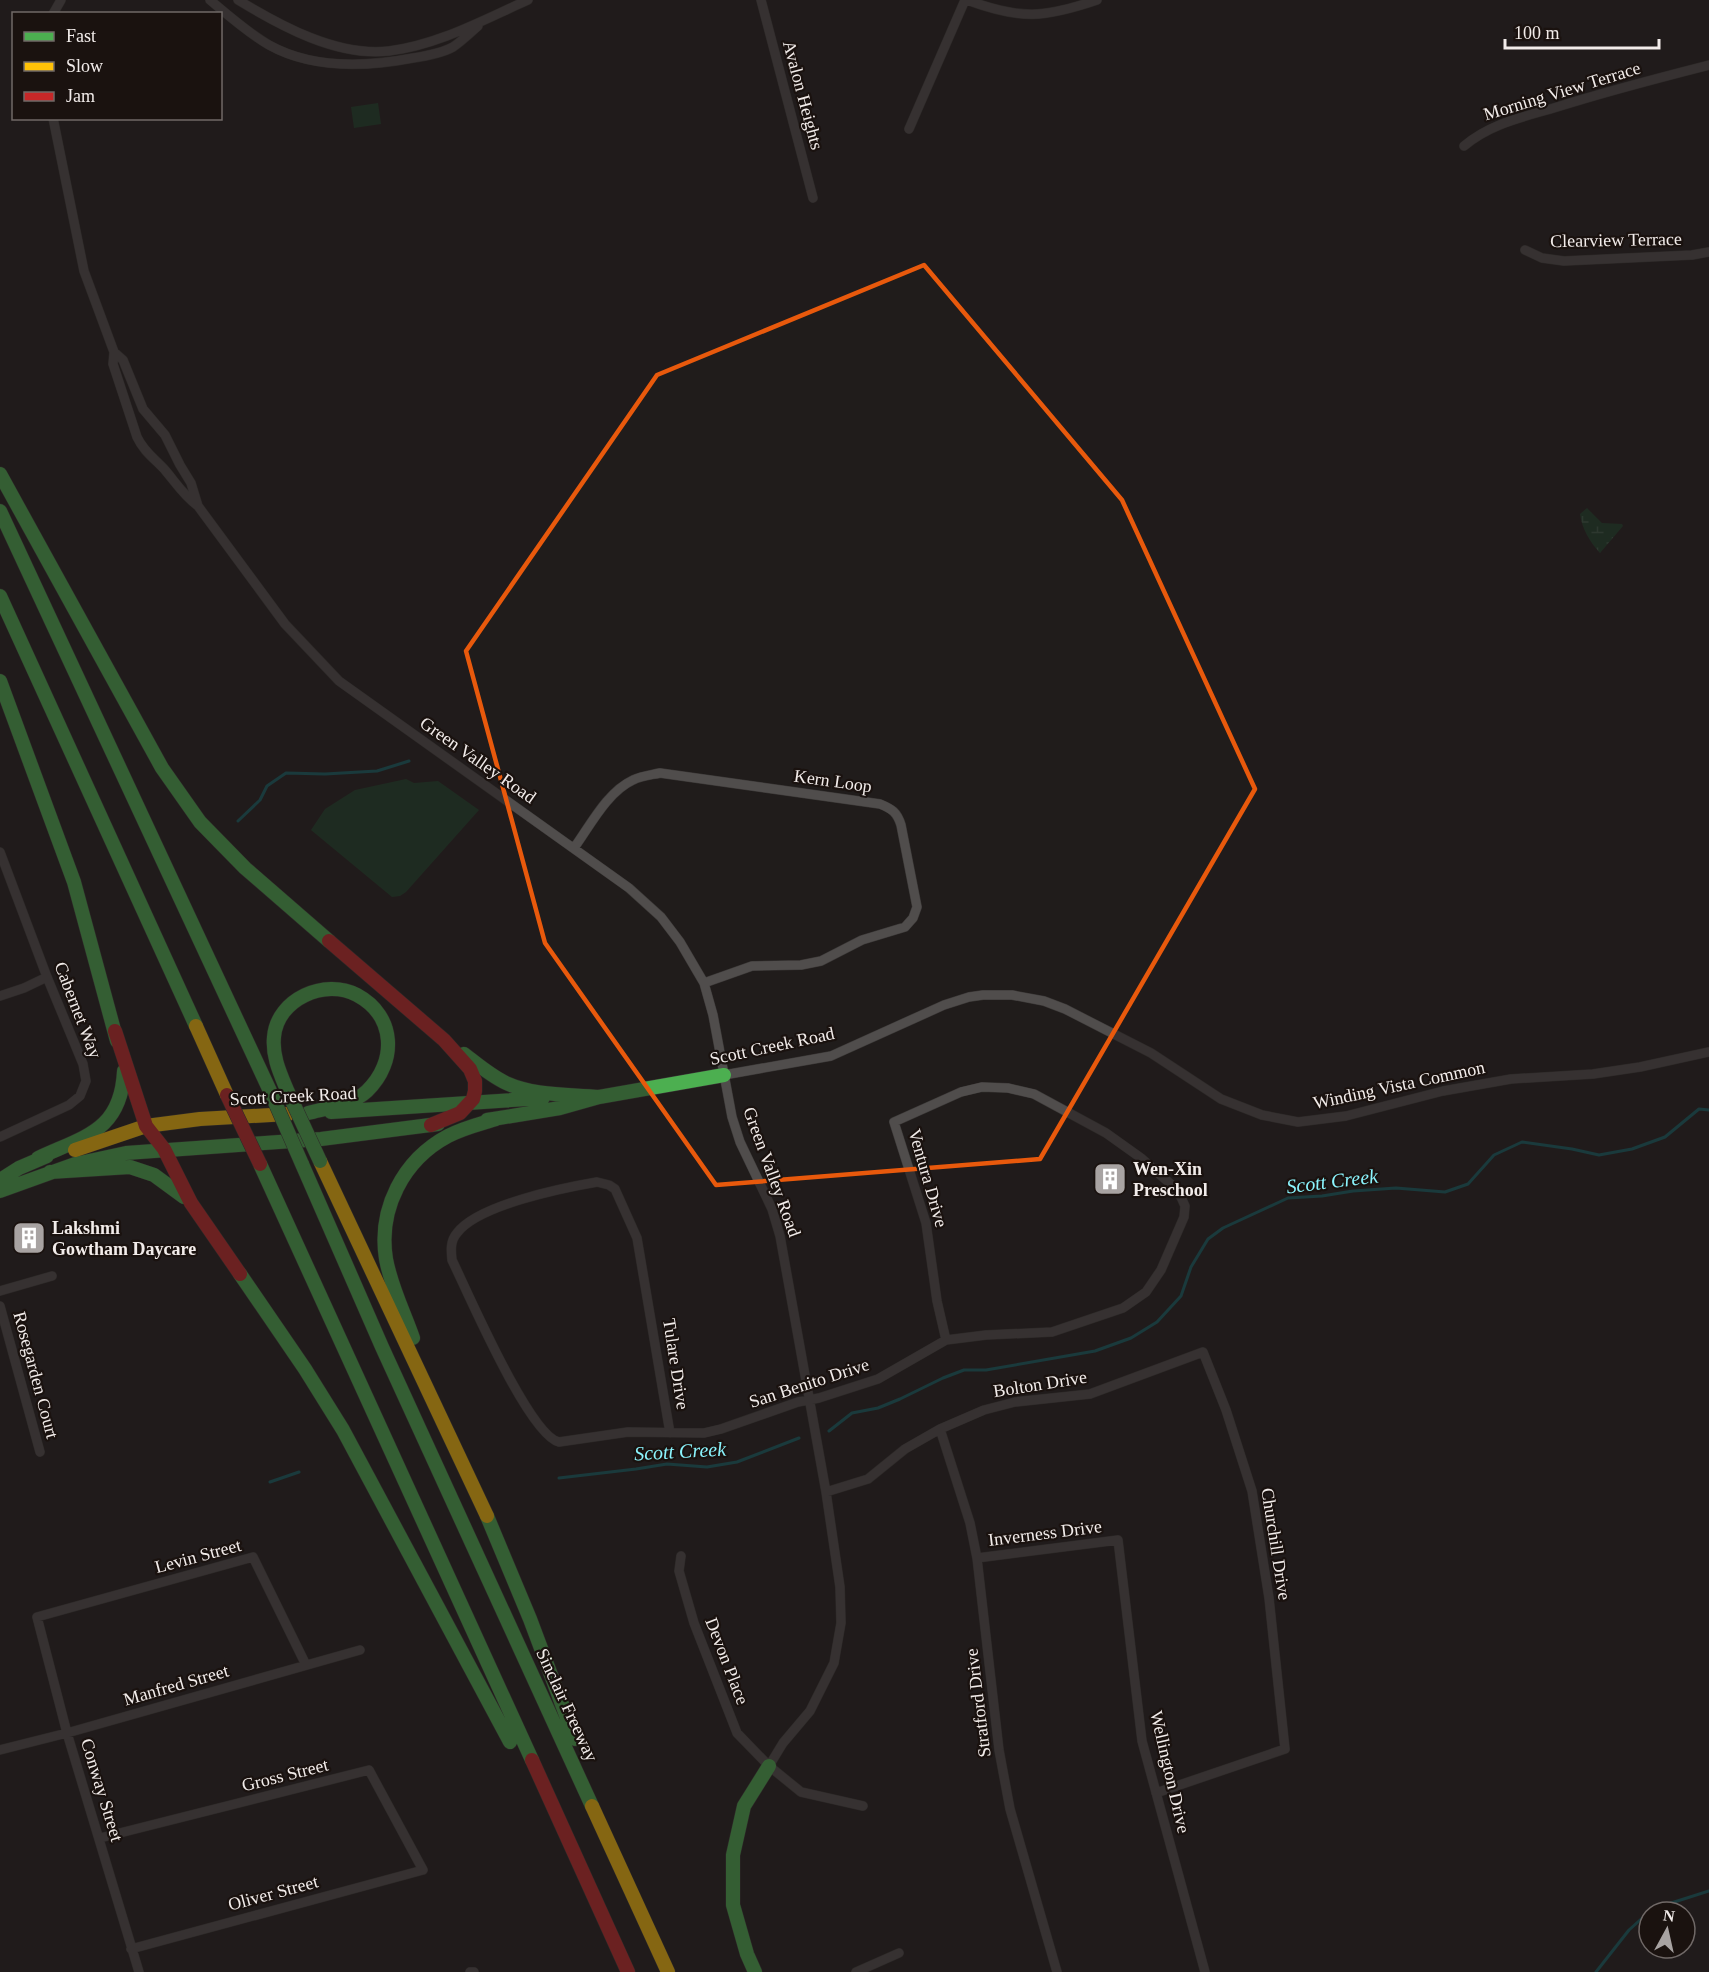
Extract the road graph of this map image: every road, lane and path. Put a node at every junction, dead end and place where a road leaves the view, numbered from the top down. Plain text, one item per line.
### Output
1 (210, 0) edge
2 (238, 0) edge
3 (528, 0) edge
4 (761, 0) edge
5 (966, 0) edge
6 (1097, 0) edge
7 (485, 21) junction
8 (1709, 65) edge
9 (53, 120) edge
10 (909, 129) dead end
11 (1464, 146) dead end
12 (813, 198) dead end
13 (1525, 250) dead end
14 (1709, 252) edge
15 (114, 352) junction
16 (150, 418) junction
17 (134, 427) junction
18 (174, 451) junction
19 (160, 465) junction
20 (0, 474) edge
21 (198, 506) junction
22 (0, 511) edge
23 (0, 596) edge
24 (0, 622) edge
25 (0, 681) edge
26 (574, 848) junction
27 (0, 852) edge
28 (2, 867) edge
29 (47, 976) junction
30 (704, 983) junction
31 (0, 996) edge
32 (944, 1005) joint
33 (115, 1031) junction
34 (444, 1040) junction
35 (1709, 1052) edge
36 (724, 1075) junction
37 (222, 1096) junction
38 (599, 1097) junction
39 (471, 1102) junction
40 (308, 1113) junction
41 (496, 1119) junction
42 (431, 1125) junction
43 (146, 1126) junction
44 (0, 1137) edge
45 (164, 1149) junction
46 (38, 1158) junction
47 (50, 1172) junction
48 (0, 1180) edge
49 (0, 1191) edge
50 (191, 1203) junction
51 (1184, 1217) joint
52 (281, 1222) junction
53 (52, 1276) dead end
54 (0, 1291) edge
55 (0, 1306) edge
56 (946, 1340) junction
57 (1203, 1352) joint
58 (808, 1400) junction
59 (940, 1429) junction
60 (670, 1433) junction
61 (457, 1451) junction
62 (40, 1452) dead end
63 (826, 1492) junction
64 (1118, 1540) joint
65 (681, 1556) dead end
66 (977, 1558) junction
67 (37, 1617) joint
68 (360, 1650) dead end
69 (306, 1665) junction
70 (67, 1733) junction
71 (514, 1749) junction
72 (0, 1750) edge
73 (769, 1766) junction
74 (1156, 1793) junction
75 (590, 1799) junction
76 (862, 1806) dead end
77 (100, 1838) junction
78 (423, 1870) joint
79 (131, 1949) junction
80 (899, 1953) dead end
81 (139, 1972) edge
82 (614, 1972) edge
83 (628, 1972) edge
84 (668, 1972) edge
85 (755, 1972) edge
86 (855, 1972) edge
87 (1057, 1972) edge
88 (1205, 1972) edge

1 - 7 street
2 - 7 street
3 - 7 street
4 - 12 street, Avalon Heights
5 - 6 street
5 - 10 street
8 - 11 street, Morning View Terrace
9 - 15 street
13 - 14 street, Clearview Terrace
15 - 16 street
15 - 17 street
16 - 17 street
16 - 18 street
17 - 19 street
18 - 19 street
18 - 21 street
19 - 21 street
20 - 34 main road
21 - 26 street, Green Valley Road
22 - 75 main road, Sinclair Freeway, bridge
23 - 37 main road
24 - 37 main road
25 - 33 main road
26 - 30 street, Green Valley Road
26 - 30 street, Kern Loop
27 - 28 street, Cabernet Way
28 - 29 street, Cabernet Way
29 - 31 street
29 - 44 street, Cabernet Way
30 - 36 street, Green Valley Road
32 - 35 street, Winding Vista Common
32 - 36 street, Scott Creek Road
33 - 43 main road
33 - 46 main road
34 - 38 main road
34 - 39 main road
36 - 38 main road, Scott Creek Road
36 - 58 street, Green Valley Road
37 - 52 main road
38 - 39 main road, Scott Creek Road
38 - 41 main road, Scott Creek Road
39 - 40 main road, Scott Creek Road
39 - 42 main road
40 - 43 main road, Scott Creek Road
40 - 61 main road, bridge
41 - 42 main road, Scott Creek Road
41 - 61 main road
42 - 45 main road, Scott Creek Road
43 - 45 main road
43 - 46 main road, Scott Creek Road
45 - 47 main road, Scott Creek Road
45 - 50 main road
46 - 48 main road, Scott Creek Road
47 - 49 main road, Scott Creek Road
47 - 50 main road
50 - 71 main road
51 - 56 street, San Benito Drive
51 - 56 street, Ventura Drive
52 - 71 main road
52 - 83 main road
53 - 54 street
55 - 62 street, Rosegarden Court
56 - 58 street, San Benito Drive
57 - 59 street, Bolton Drive
57 - 74 street, Churchill Drive
58 - 60 street, San Benito Drive
58 - 63 street, Green Valley Road
59 - 63 street, Bolton Drive
59 - 66 street, Stratford Drive
60 - 60 street, Tulare Drive
61 - 75 main road
63 - 73 street, Green Valley Road
64 - 66 street, Inverness Drive
64 - 74 street, Wellington Drive
65 - 73 street, Devon Place
66 - 87 street, Stratford Drive
67 - 69 street, Levin Street
67 - 70 street, Conway Street
68 - 69 street, Manfred Street
69 - 70 street, Manfred Street
70 - 72 street, Manfred Street
70 - 77 street, Conway Street
71 - 82 main road
73 - 76 street, Devon Place
73 - 85 main road
74 - 88 street, Wellington Drive
75 - 84 main road, Sinclair Freeway
77 - 78 street, Gross Street
77 - 79 street, Conway Street
78 - 79 street, Oliver Street
79 - 81 street, Conway Street
80 - 86 street

